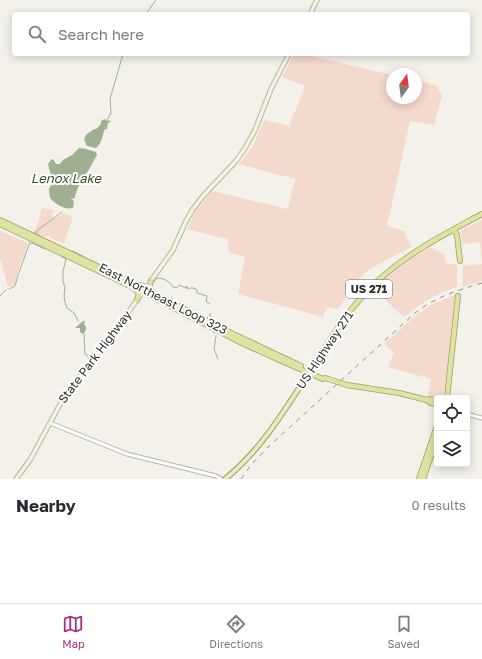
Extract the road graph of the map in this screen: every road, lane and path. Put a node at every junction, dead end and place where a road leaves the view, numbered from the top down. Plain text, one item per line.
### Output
1 (317, 0) edge
2 (311, 12) edge
3 (288, 56) edge
4 (482, 214) edge
5 (0, 220) edge
6 (0, 224) edge
7 (464, 224) junction
8 (452, 231) junction
9 (457, 235) junction
10 (61, 251) junction
11 (460, 261) dead end
12 (119, 279) junction
13 (151, 281) junction
14 (132, 287) junction
15 (144, 290) junction
16 (154, 293) junction
17 (458, 296) dead end
18 (137, 300) junction
19 (170, 304) junction
20 (310, 372) junction
21 (448, 379) junction
22 (445, 395) edge
23 (447, 395) edge
24 (426, 400) junction
25 (434, 400) edge
26 (434, 403) edge
27 (470, 415) edge
28 (482, 418) edge
29 (50, 423) junction
30 (434, 442) edge
31 (434, 443) edge
32 (16, 479) edge
33 (221, 479) edge
34 (225, 479) edge
35 (419, 479) edge
36 (423, 479) edge

1 - 2 main road
3 - 13 main road, State Park Highway
4 - 7 highway, US Highway 271 / US 271
5 - 10 highway, East Northeast Loop 323
6 - 10 highway, East Northeast Loop 323
7 - 8 highway, US Highway 271 / US 271
7 - 9 highway
8 - 9 highway
8 - 20 highway, US Highway 271 / US 271
9 - 11 highway
10 - 12 highway, East Northeast Loop 323
12 - 14 highway, East Northeast Loop 323
12 - 15 highway, East Northeast Loop 323
13 - 15 main road, State Park Highway
13 - 16 highway
14 - 15 highway, East Northeast Loop 323
14 - 18 highway
15 - 16 highway, East Northeast Loop 323
15 - 18 main road, State Park Highway
15 - 19 highway, East Northeast Loop 323
16 - 19 highway, East Northeast Loop 323
17 - 21 highway
18 - 29 main road, State Park Highway
19 - 20 highway, East Northeast Loop 323
20 - 24 highway, East Northeast Loop 323
20 - 34 main road, US Highway 271 / US 271
21 - 22 highway
21 - 23 highway
24 - 25 highway, East Northeast Loop 323
24 - 26 highway, East Northeast Loop 323
27 - 28 street
29 - 32 main road, State Park Highway
29 - 33 street
30 - 35 highway
31 - 36 highway

